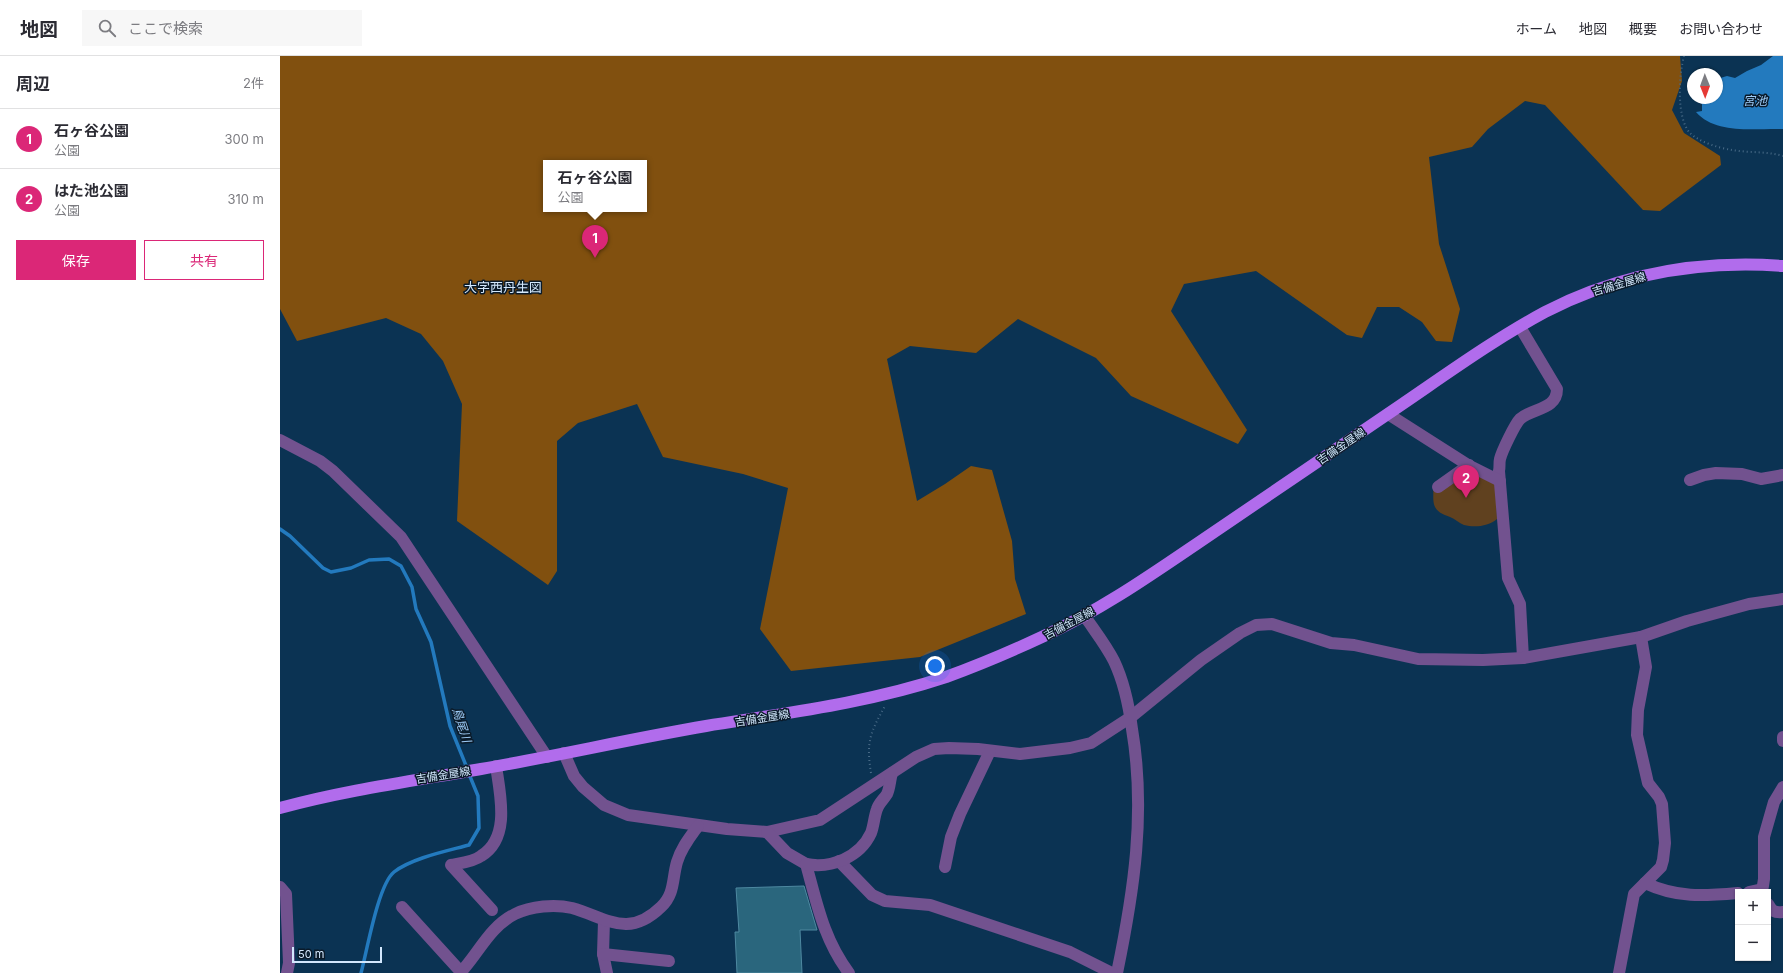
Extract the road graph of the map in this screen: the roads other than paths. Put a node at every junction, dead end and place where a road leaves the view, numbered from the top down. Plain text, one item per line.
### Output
1 (1783, 266) edge
2 (1520, 327) junction
3 (1388, 414) junction
4 (280, 440) edge
5 (1469, 465) junction
6 (1783, 475) edge
7 (1690, 480) dead end
8 (1500, 481) junction
9 (1438, 487) dead end
10 (1783, 599) edge
11 (1084, 615) junction
12 (1641, 637) junction
13 (1523, 658) junction
14 (1131, 717) junction
15 (1783, 737) edge
16 (1783, 741) edge
17 (990, 751) junction
18 (564, 753) junction
19 (547, 757) junction
20 (496, 766) junction
21 (892, 773) junction
22 (1783, 787) edge
23 (280, 808) edge
24 (698, 826) junction
25 (767, 832) junction
26 (839, 861) junction
27 (806, 864) junction
28 (945, 867) dead end
29 (1645, 883) junction
30 (280, 887) edge
31 (1761, 889) edge
32 (1735, 893) edge
33 (402, 906) dead end
34 (1771, 907) edge
35 (492, 910) dead end
36 (1783, 912) edge
37 (604, 921) junction
38 (603, 954) junction
39 (669, 961) dead end
40 (461, 972) edge
41 (287, 973) edge
42 (607, 973) edge
43 (849, 973) edge
44 (1112, 973) edge
45 (1117, 973) edge
46 (1619, 973) edge

1 - 2 main road, 吉備金屋線
2 - 3 main road, 吉備金屋線
2 - 8 street
3 - 5 street
3 - 11 main road, 吉備金屋線
4 - 19 street
5 - 8 street
5 - 9 street
6 - 7 street
8 - 13 street
10 - 12 street
11 - 14 street
11 - 18 main road, 吉備金屋線
12 - 13 street
12 - 29 street
13 - 14 street
14 - 17 street
14 - 45 street
15 - 16 street
17 - 21 street
17 - 28 street
18 - 19 main road, 吉備金屋線
18 - 24 street
19 - 20 main road, 吉備金屋線
20 - 23 main road, 吉備金屋線
20 - 35 street
21 - 25 street
21 - 26 street
22 - 31 street
24 - 25 street
24 - 37 street
25 - 27 street
26 - 27 street
26 - 44 street
27 - 43 street
29 - 32 street
29 - 46 street
30 - 41 street
33 - 40 street
34 - 36 street
37 - 38 street
37 - 40 street
38 - 39 street
38 - 42 street

